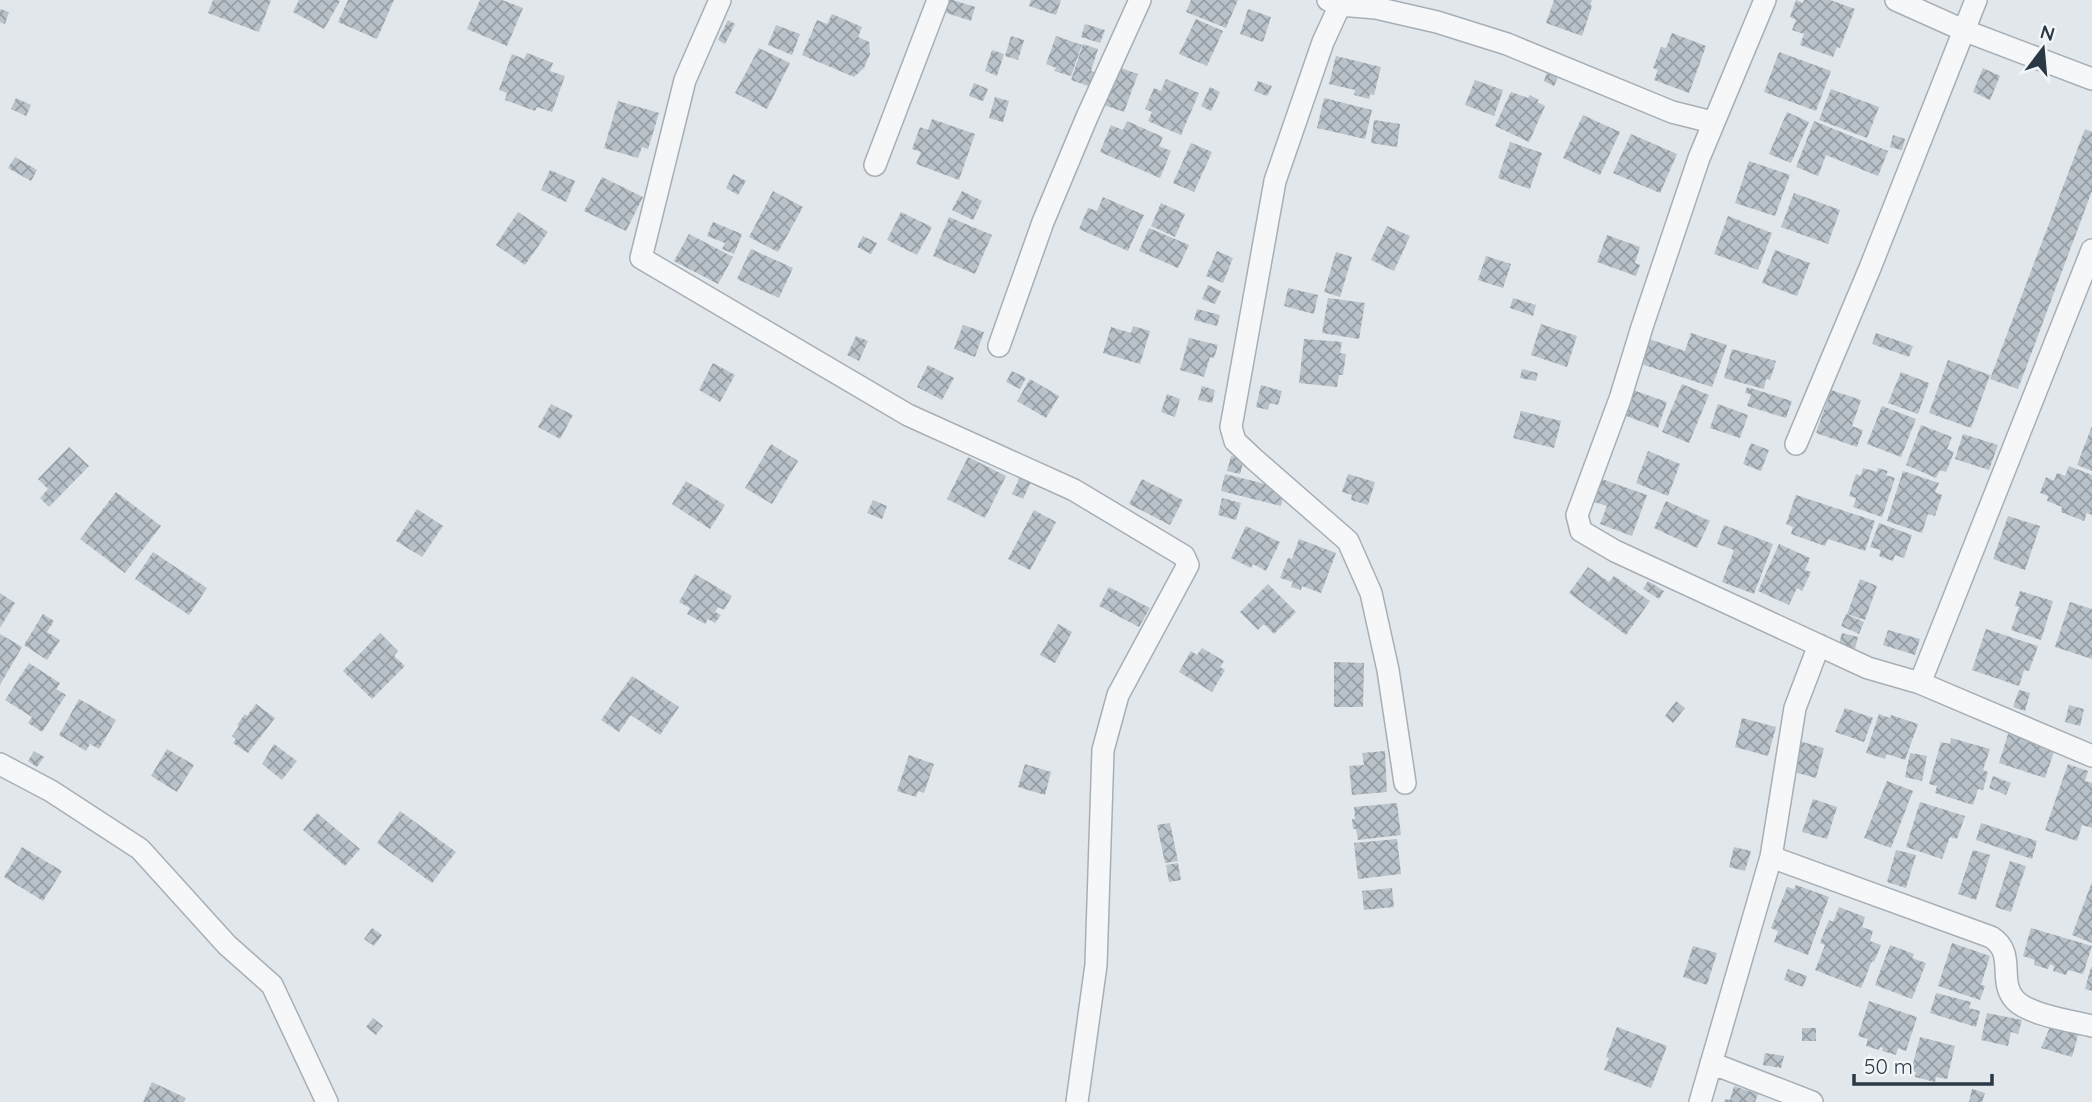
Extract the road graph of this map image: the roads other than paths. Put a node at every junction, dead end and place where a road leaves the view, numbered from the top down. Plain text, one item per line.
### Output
1 (720, 0) edge
2 (938, 0) edge
3 (1140, 0) edge
4 (1765, 0) edge
5 (1896, 0) edge
6 (1976, 0) edge
7 (1334, 3) edge
8 (1963, 30) junction
9 (2092, 79) edge
10 (1713, 122) junction
11 (875, 165) dead end
12 (2092, 250) edge
13 (999, 346) dead end
14 (1796, 444) dead end
15 (1819, 645) junction
16 (1920, 683) junction
17 (2092, 756) edge
18 (0, 764) edge
19 (1405, 783) dead end
20 (1770, 857) junction
21 (2092, 1026) edge
22 (1711, 1063) junction
23 (327, 1102) edge
24 (1077, 1102) edge
25 (1700, 1102) edge
26 (1812, 1102) edge

1 - 24 street
2 - 11 street
3 - 13 street
4 - 10 street
5 - 8 street
6 - 8 street
7 - 10 street
7 - 19 street
8 - 9 street
8 - 14 street
10 - 15 street
12 - 16 street
15 - 16 street
15 - 20 street
16 - 17 street
18 - 23 street
20 - 21 street
20 - 22 street
22 - 25 street
22 - 26 street

